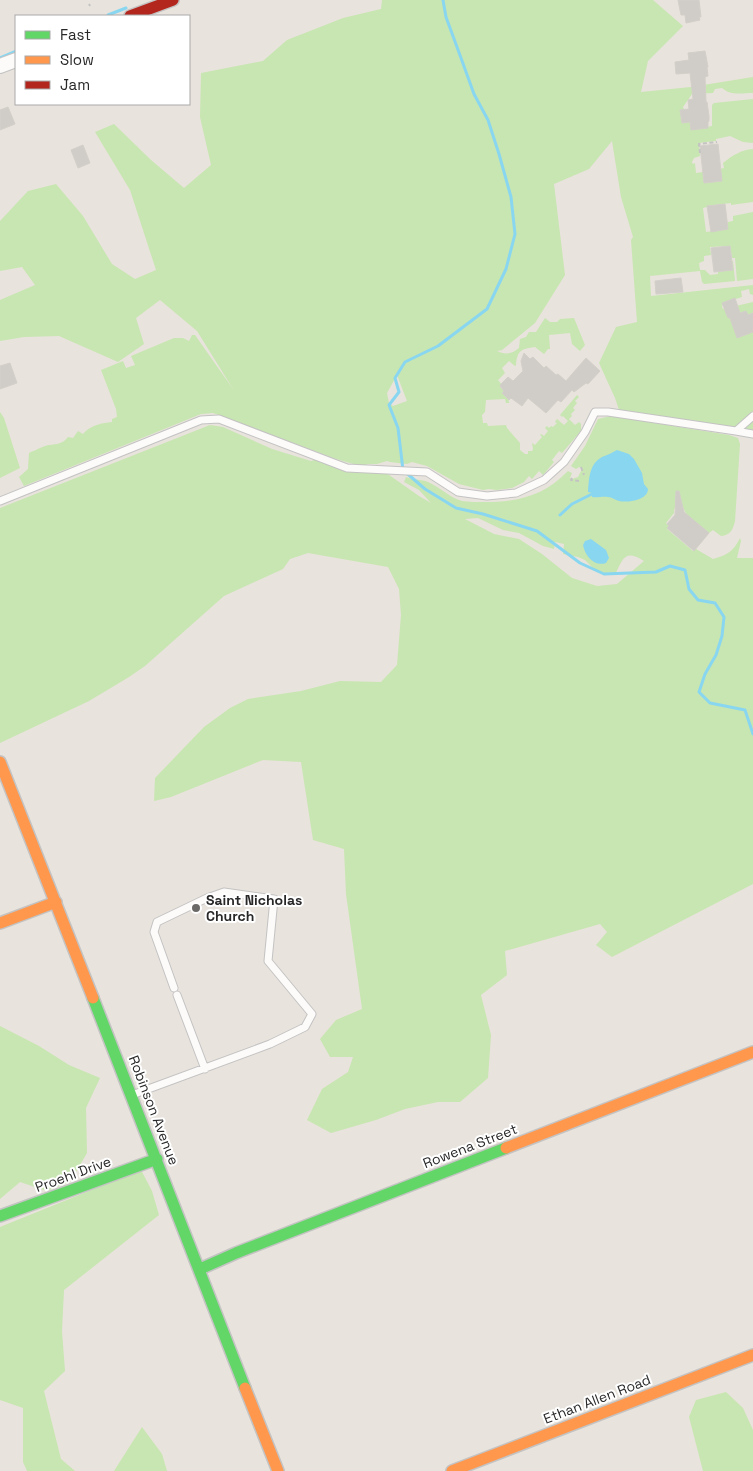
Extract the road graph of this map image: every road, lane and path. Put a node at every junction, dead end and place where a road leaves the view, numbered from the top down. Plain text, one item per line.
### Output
1 (173, 0) edge
2 (133, 15) edge
3 (15, 60) edge
4 (0, 66) edge
5 (717, 142) dead end
6 (700, 153) dead end
7 (753, 416) edge
8 (736, 431) junction
9 (753, 434) edge
10 (581, 467) dead end
11 (584, 475) dead end
12 (572, 478) dead end
13 (579, 481) dead end
14 (0, 501) edge
15 (0, 762) edge
16 (56, 902) junction
17 (0, 923) edge
18 (753, 1052) edge
19 (205, 1069) junction
20 (132, 1095) junction
21 (157, 1159) junction
22 (0, 1216) edge
23 (200, 1269) junction
24 (753, 1355) edge
25 (278, 1471) edge
26 (452, 1471) edge

1 - 2 street
3 - 4 street
5 - 6 path
7 - 8 lane
8 - 9 lane
8 - 14 lane
10 - 11 path
12 - 13 path
15 - 16 street, Robinson Avenue
16 - 17 street
16 - 20 street, Robinson Avenue
18 - 23 street, Rowena Street
19 - 19 lane
19 - 20 lane
20 - 21 street, Robinson Avenue
21 - 22 street, Proehl Drive
21 - 23 street, Robinson Avenue
23 - 25 street, Robinson Avenue
24 - 26 street, Ethan Allen Road

